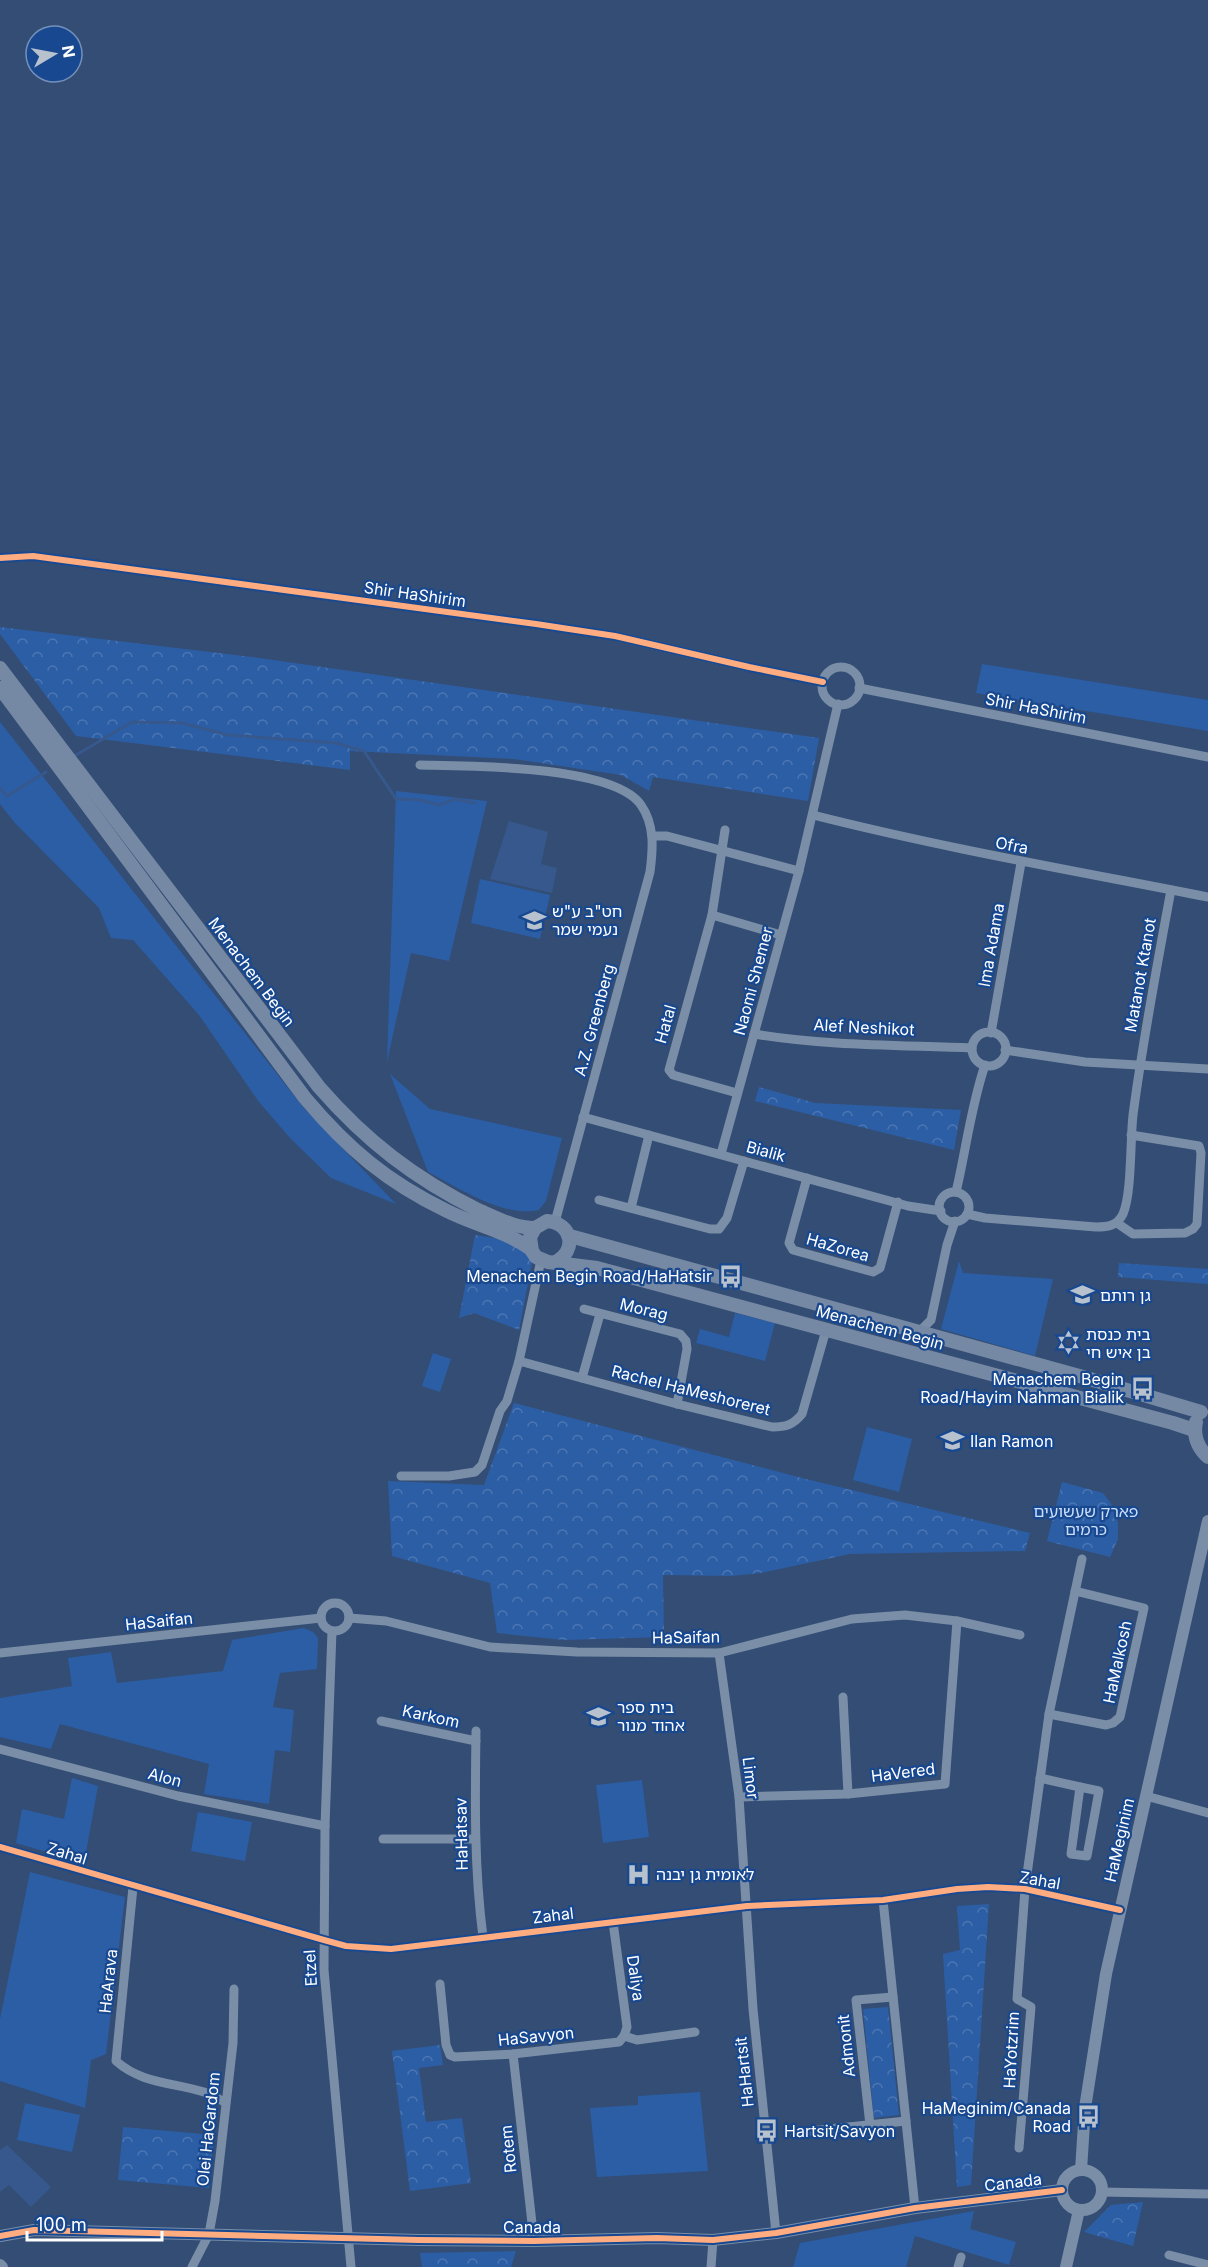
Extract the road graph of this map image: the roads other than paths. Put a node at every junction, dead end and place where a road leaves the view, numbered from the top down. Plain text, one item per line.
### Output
1 (0, 558) edge
2 (0, 668) edge
3 (823, 682) junction
4 (0, 688) edge
5 (859, 688) junction
6 (838, 704) junction
7 (1208, 757) edge
8 (420, 765) dead end
9 (813, 815) junction
10 (725, 831) dead end
11 (652, 836) junction
12 (722, 851) junction
13 (1021, 862) junction
14 (799, 871) junction
15 (1171, 890) junction
16 (1208, 897) edge
17 (712, 915) junction
18 (781, 935) junction
19 (991, 1033) junction
20 (754, 1034) junction
21 (972, 1048) junction
22 (1005, 1050) junction
23 (985, 1065) junction
24 (1140, 1065) junction
25 (1208, 1069) edge
26 (737, 1093) junction
27 (583, 1117) junction
28 (649, 1135) junction
29 (1131, 1135) junction
30 (721, 1154) junction
31 (744, 1161) junction
32 (807, 1178) junction
33 (956, 1192) junction
34 (599, 1200) dead end
35 (898, 1202) junction
36 (631, 1208) junction
37 (967, 1214) junction
38 (947, 1217) junction
39 (555, 1222) junction
40 (1117, 1223) junction
41 (535, 1228) junction
42 (570, 1236) junction
43 (531, 1249) junction
44 (548, 1261) junction
45 (584, 1309) dead end
46 (600, 1314) junction
47 (931, 1320) junction
48 (826, 1330) junction
49 (920, 1331) junction
50 (938, 1336) junction
51 (519, 1361) junction
52 (582, 1378) junction
53 (677, 1404) junction
54 (1205, 1409) edge
55 (1194, 1430) junction
56 (1208, 1457) edge
57 (401, 1476) dead end
58 (1208, 1521) edge
59 (1082, 1559) dead end
60 (1075, 1592) junction
61 (321, 1618) junction
62 (349, 1618) junction
63 (957, 1620) junction
64 (332, 1631) junction
65 (1020, 1635) dead end
66 (0, 1653) edge
67 (719, 1653) junction
68 (843, 1697) dead end
69 (1048, 1714) junction
70 (381, 1720) dead end
71 (476, 1731) dead end
72 (476, 1741) junction
73 (0, 1749) edge
74 (1040, 1778) junction
75 (1080, 1787) junction
76 (848, 1794) junction
77 (1146, 1796) junction
78 (739, 1797) junction
79 (1208, 1813) edge
80 (325, 1826) junction
81 (383, 1839) dead end
82 (475, 1839) junction
83 (0, 1847) edge
84 (133, 1887) junction
85 (1025, 1889) junction
86 (883, 1899) junction
87 (747, 1906) junction
88 (1120, 1910) junction
89 (614, 1922) junction
90 (483, 1937) junction
91 (324, 1940) junction
92 (440, 1984) dead end
93 (234, 1989) dead end
94 (893, 1997) junction
95 (695, 2032) dead end
96 (624, 2036) junction
97 (513, 2054) junction
98 (225, 2102) junction
99 (906, 2121) junction
100 (870, 2125) junction
101 (810, 2131) dead end
102 (1020, 2148) dead end
103 (1081, 2170) junction
104 (1062, 2190) junction
105 (1101, 2192) junction
106 (1208, 2194) edge
107 (915, 2208) junction
108 (1079, 2210) junction
109 (776, 2233) junction
110 (209, 2234) junction
111 (0, 2236) edge
112 (348, 2238) junction
113 (713, 2240) junction
114 (534, 2241) junction
115 (1169, 2255) dead end
116 (962, 2257) dead end
117 (1208, 2265) edge
118 (192, 2267) edge
119 (351, 2267) edge
120 (711, 2267) edge
121 (958, 2267) edge
122 (1066, 2267) edge

1 - 3 street, Shir HaShirim
2 - 41 main road, Menachem Begin
3 - 5 street
3 - 6 street
4 - 43 main road, Menachem Begin
5 - 6 street
5 - 7 street, Shir HaShirim
6 - 9 street, Naomi Shemer
8 - 11 street, A.Z. Greenberg
9 - 13 street, Ofra
9 - 14 street, Naomi Shemer
10 - 12 street, Hatal
11 - 12 street
11 - 27 street, A.Z. Greenberg
12 - 14 street
12 - 17 street, Hatal
13 - 15 street, Ofra
13 - 19 street, Ima Adama
14 - 18 street, Naomi Shemer
15 - 16 street, Ofra
15 - 24 street, Matanot Ktanot
17 - 18 street
17 - 26 street, Hatal
18 - 20 street, Naomi Shemer
19 - 21 street
19 - 22 street
20 - 21 street, Alef Neshikot
20 - 26 street, Naomi Shemer
21 - 23 street
22 - 23 street
22 - 24 street
23 - 33 street
24 - 25 street
24 - 29 street
26 - 30 street, Naomi Shemer
27 - 28 street, Bialik
27 - 39 street, A.Z. Greenberg
28 - 30 street, Bialik
28 - 36 street
29 - 40 street
29 - 40 street
30 - 31 street, Bialik
31 - 32 street, Bialik
31 - 36 street
32 - 35 street, Bialik
32 - 35 street, HaZorea
33 - 37 street
33 - 38 street
34 - 36 street
35 - 38 street, Bialik
37 - 38 street
37 - 40 street
38 - 47 street
39 - 41 main road
39 - 42 main road
41 - 43 main road
42 - 44 main road
42 - 49 main road, Menachem Begin
43 - 44 main road
44 - 48 main road, Menachem Begin
44 - 51 street
45 - 46 street, Morag
46 - 52 street, Morag
46 - 53 street, Morag
47 - 49 street
47 - 50 street
48 - 53 street, Rachel HaMeshoreret
48 - 55 main road, Menachem Begin
49 - 50 main road, Menachem Begin
50 - 54 main road, Menachem Begin
51 - 52 street, Rachel HaMeshoreret
51 - 57 street
52 - 53 street, Rachel HaMeshoreret
54 - 55 main road
55 - 56 main road
58 - 77 street, HaMeginim
59 - 60 street
60 - 69 street
60 - 69 street, HaMalkosh
61 - 62 street
61 - 64 street
61 - 66 street, HaSaifan
62 - 64 street
62 - 67 street, HaSaifan
63 - 65 street, HaSaifan
63 - 67 street, HaSaifan
63 - 76 street, HaVered
64 - 80 street, Etzel
67 - 78 street, Limor
68 - 76 street
69 - 74 street
70 - 72 street, Karkom
71 - 72 street, HaHatsav
72 - 82 street, HaHatsav
73 - 80 street, Alon
74 - 75 street
74 - 85 street
75 - 75 street
76 - 78 street, HaVered
77 - 79 street
77 - 88 street, HaMeginim
78 - 87 street, Limor
80 - 91 street, Etzel
81 - 82 street
82 - 90 street, HaHatsav
83 - 84 street, Zahal
84 - 91 street, Zahal
84 - 98 street, HaArava
85 - 86 street, Zahal
85 - 88 street, Zahal
85 - 102 street, HaYotzrim
86 - 87 street, Zahal
86 - 94 street
87 - 89 street, Zahal
87 - 109 street, HaHartsit
88 - 103 street, HaMeginim
89 - 90 street, Zahal
89 - 96 street, Daliya
90 - 91 street, Zahal
91 - 112 street, Etzel
92 - 97 street, HaSavyon
93 - 98 street, Olei HaGardom
94 - 99 street
94 - 100 street, Admonit
95 - 96 street, HaSavyon
96 - 97 street, HaSavyon
97 - 114 street, Rotem
98 - 110 street, Olei HaGardom
99 - 100 street
99 - 107 street
100 - 101 street
103 - 104 street
103 - 105 street
104 - 107 street, Canada
104 - 108 street
105 - 106 street
105 - 108 street
107 - 109 street, Canada
108 - 122 street
109 - 113 street, Canada
110 - 111 street, Canada
110 - 112 street, Canada
110 - 118 street, Olei HaGardom
112 - 114 street, Canada
112 - 119 street, Etzel
113 - 114 street, Canada
113 - 120 street
115 - 117 street
116 - 121 street

